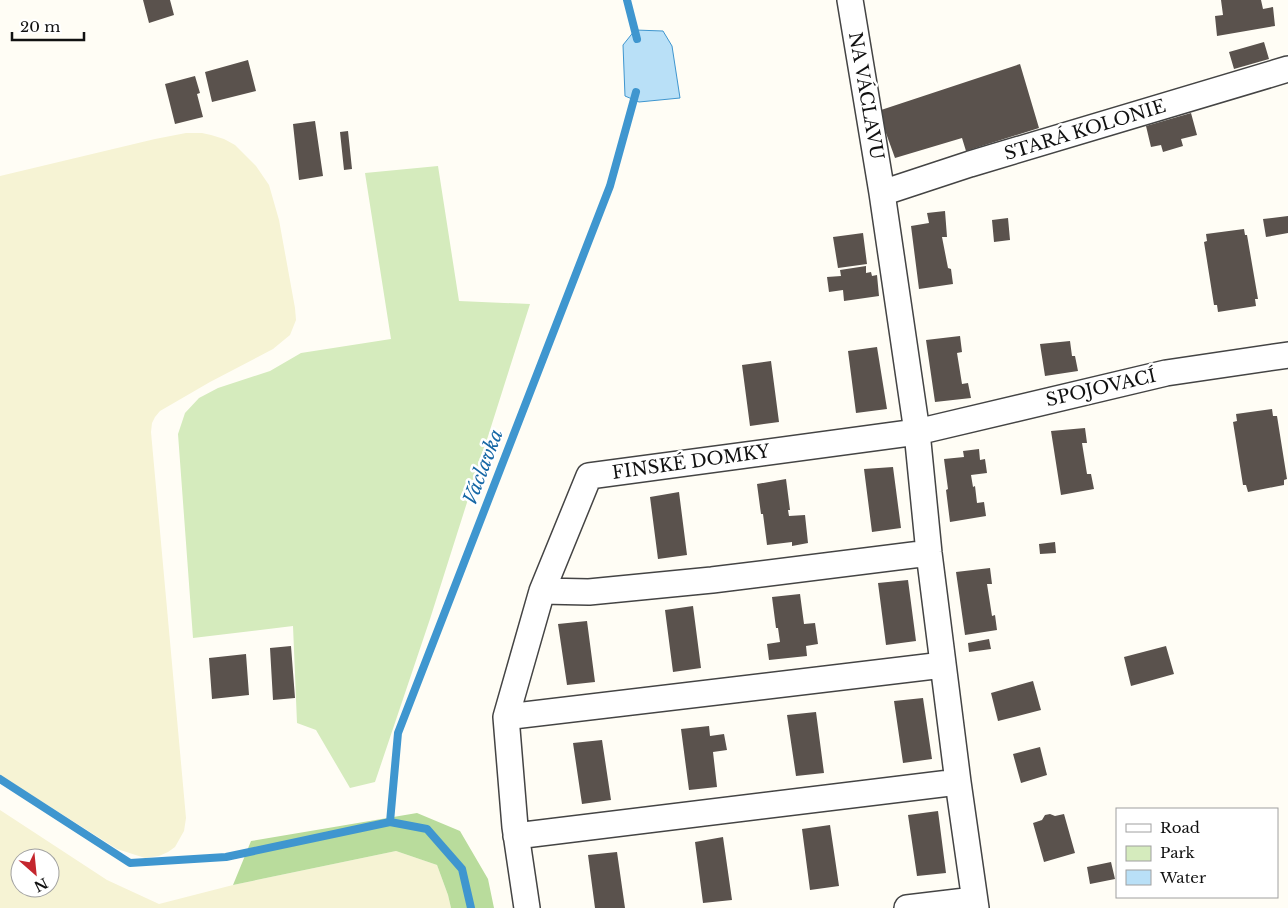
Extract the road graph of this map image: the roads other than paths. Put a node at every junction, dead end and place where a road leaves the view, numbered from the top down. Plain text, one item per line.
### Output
1 (850, 0) edge
2 (1288, 69) edge
3 (882, 193) junction
4 (1288, 355) edge
5 (917, 432) junction
6 (929, 553) junction
7 (542, 591) junction
8 (944, 665) junction
9 (506, 717) junction
10 (958, 782) junction
11 (516, 836) junction
12 (975, 904) edge
13 (527, 908) edge
14 (907, 908) edge

1 - 3 street, NA VÁCLAVU
2 - 3 street, STARÁ KOLONIE
3 - 5 street
4 - 5 street, SPOJOVACÍ
5 - 6 street
5 - 7 street, FINSKÉ DOMKY
6 - 7 street
6 - 8 street
7 - 9 street, FINSKÉ DOMKY
8 - 9 street
8 - 10 street
9 - 11 street, FINSKÉ DOMKY
10 - 11 street
10 - 12 street
11 - 13 street, FINSKÉ DOMKY
12 - 14 street

